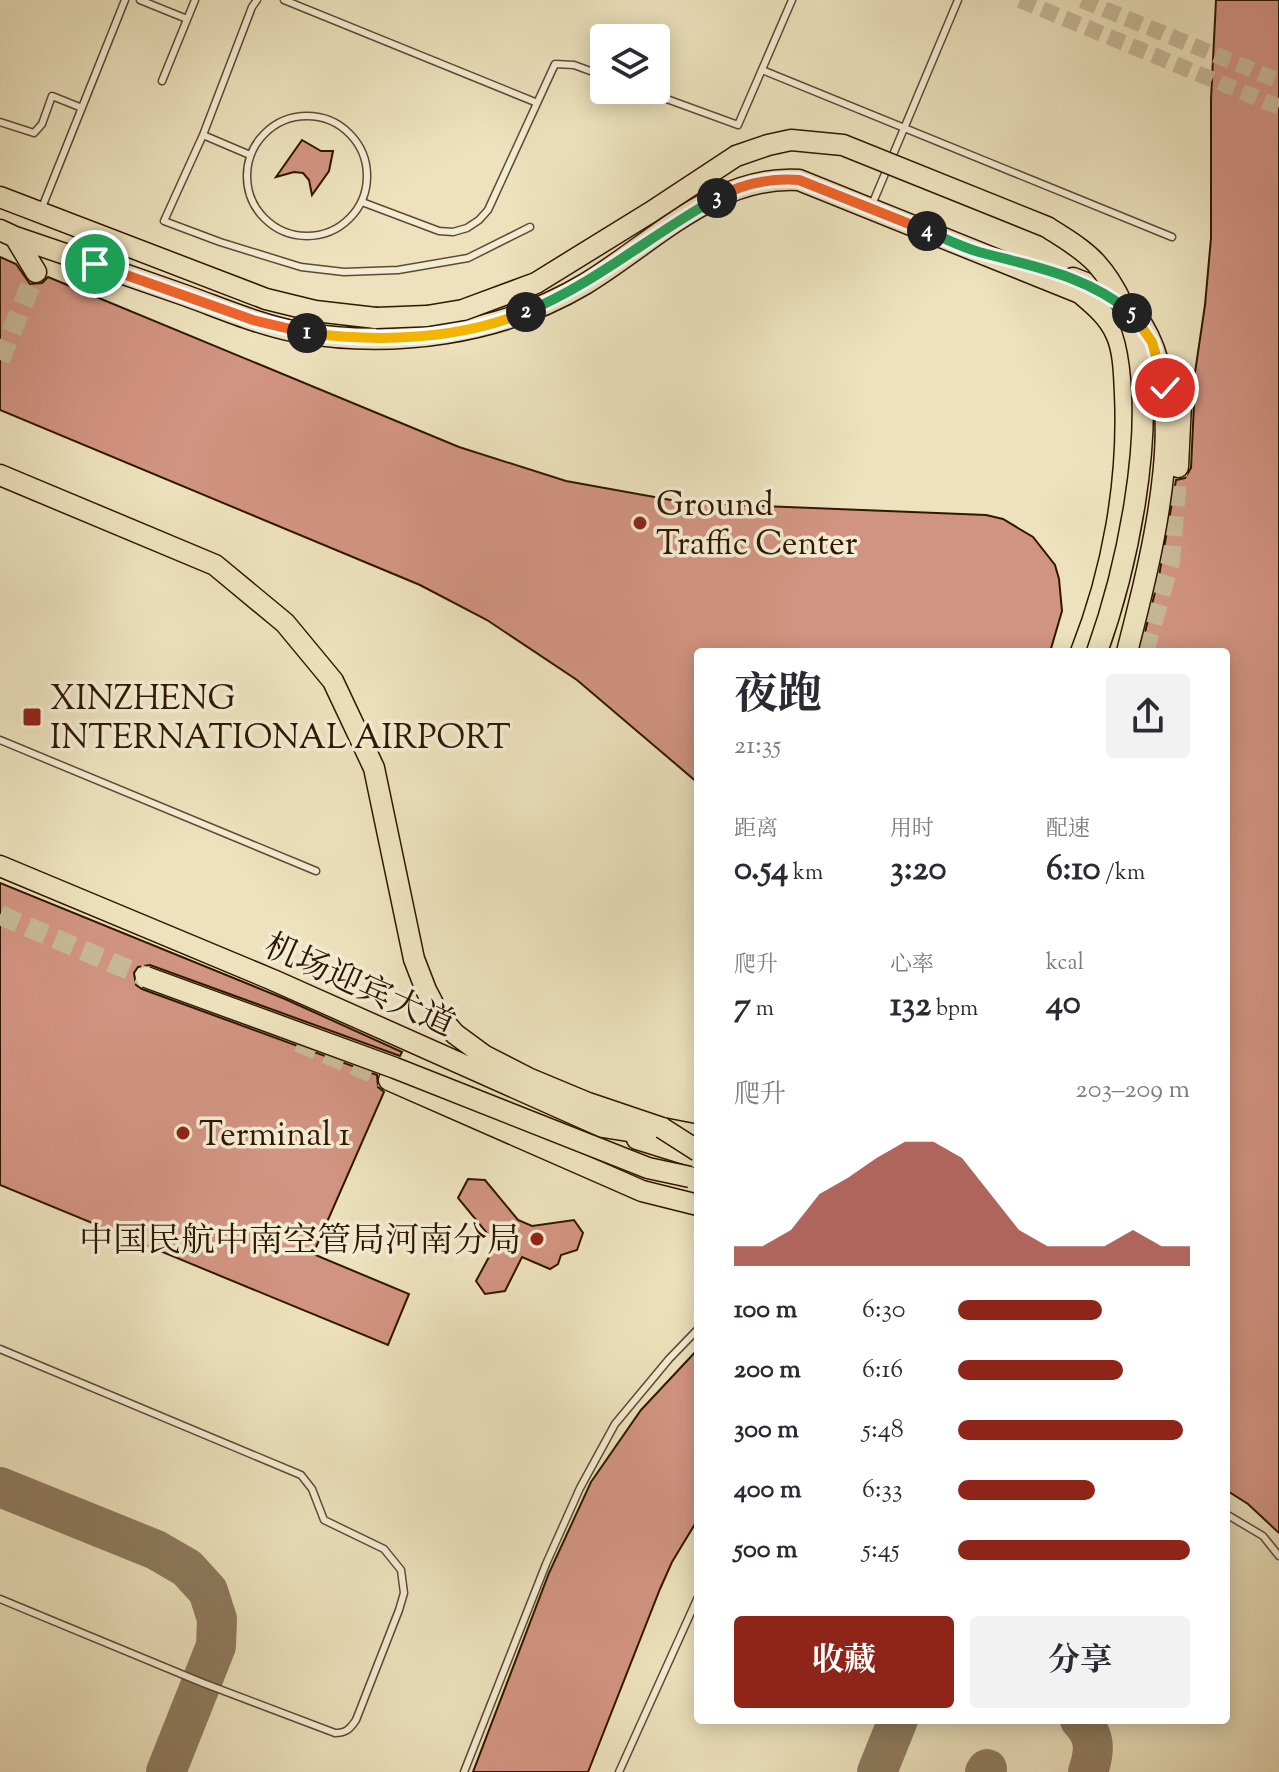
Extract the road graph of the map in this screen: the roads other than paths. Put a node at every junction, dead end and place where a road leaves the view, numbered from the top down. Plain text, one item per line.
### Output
1 (125, 0) edge
2 (140, 0) edge
3 (195, 0) edge
4 (257, 0) edge
5 (284, 0) edge
6 (792, 0) edge
7 (958, 0) edge
8 (187, 19) junction
9 (762, 70) junction
10 (590, 71) edge
11 (162, 81) dead end
12 (670, 100) edge
13 (535, 102) junction
14 (82, 108) junction
15 (0, 122) edge
16 (904, 128) junction
17 (203, 135) junction
18 (250, 155) junction
19 (0, 197) edge
20 (362, 202) junction
21 (871, 208) junction
22 (40, 213) junction
23 (530, 227) dead end
24 (7, 233) edge
25 (1172, 237) dead end
26 (976, 251) junction
27 (1097, 264) junction
28 (36, 272) dead end
29 (1178, 467) tunnel mouth
30 (0, 475) edge
31 (1083, 648) edge
32 (1098, 648) edge
33 (1128, 648) edge
34 (0, 740) edge
35 (0, 866) edge
36 (316, 871) dead end
37 (146, 977) tunnel mouth
38 (389, 1080) tunnel mouth
39 (603, 1127) junction
40 (662, 1128) junction
41 (694, 1134) edge
42 (694, 1141) edge
43 (694, 1148) edge
44 (694, 1171) edge
45 (694, 1171) edge
46 (694, 1204) edge
47 (694, 1333) edge
48 (0, 1349) edge
49 (1230, 1516) edge
50 (1279, 1556) edge
51 (0, 1599) edge
52 (694, 1606) edge
53 (464, 1772) edge
54 (619, 1772) edge

1 - 14 lane
2 - 8 lane
3 - 8 lane
4 - 17 lane
5 - 13 lane
6 - 9 lane
7 - 16 lane
8 - 11 lane
9 - 12 lane
9 - 16 lane
10 - 13 lane
13 - 20 lane
14 - 15 lane
14 - 22 lane
16 - 21 lane
16 - 25 lane
17 - 18 lane
17 - 23 lane
18 - 20 lane
18 - 20 lane
19 - 22 main road
21 - 24 main road
21 - 26 main road
22 - 27 main road, bridge
24 - 28 main road
26 - 31 main road
26 - 33 main road
27 - 29 main road, bridge
27 - 32 main road, bridge
30 - 40 main road
34 - 36 lane
35 - 39 main road, 机场迎宾大道
37 - 45 main road, bridge
38 - 46 main road
39 - 42 main road, 机场迎宾大道
39 - 44 main road
40 - 41 main road
40 - 43 main road, bridge
47 - 53 lane
48 - 51 lane
49 - 50 lane
52 - 54 lane

